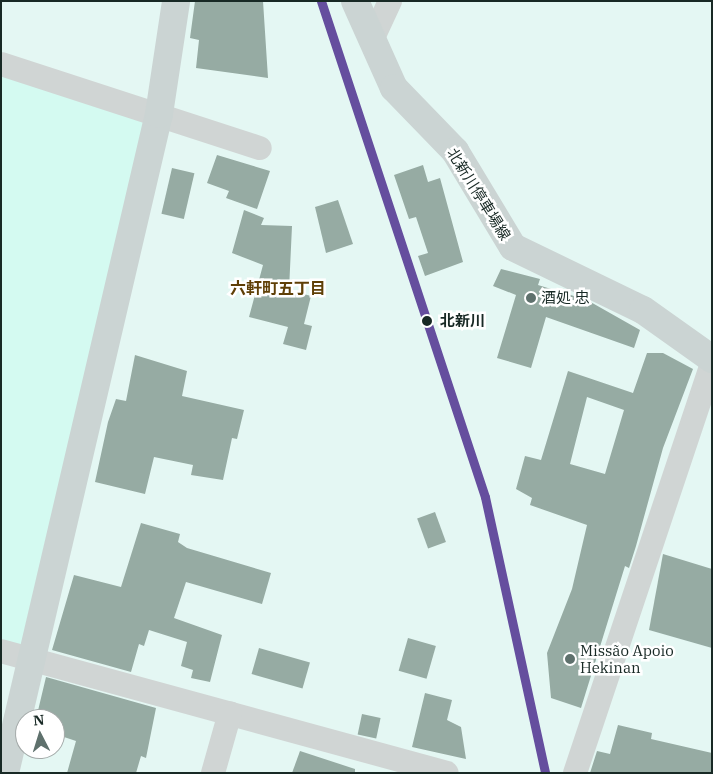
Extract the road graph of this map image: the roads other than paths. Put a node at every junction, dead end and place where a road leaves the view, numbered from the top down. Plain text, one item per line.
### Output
1 (176, 1) edge
2 (355, 1) edge
3 (390, 1) edge
4 (372, 40) junction
5 (1, 64) edge
6 (159, 114) junction
7 (260, 148) dead end
8 (712, 359) edge
9 (712, 363) edge
10 (1, 651) edge
11 (34, 659) junction
12 (230, 713) junction
13 (436, 771) edge
14 (5, 773) edge
15 (213, 773) edge
16 (575, 773) edge

1 - 6 street
2 - 4 street, 北新川停車場線
3 - 4 street
4 - 8 street, 北新川停車場線
5 - 6 street
6 - 7 street
6 - 11 street
9 - 16 street
10 - 11 street
11 - 12 street
11 - 14 street
12 - 13 street
12 - 15 street

